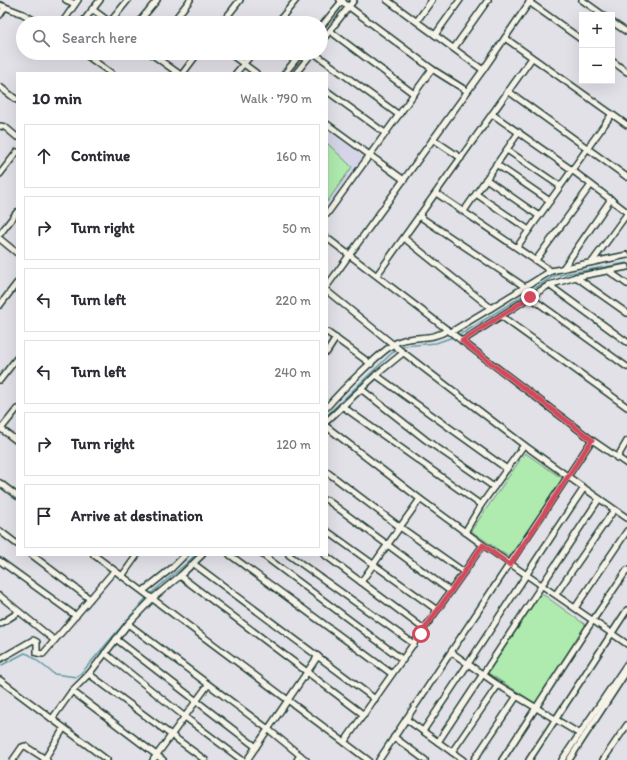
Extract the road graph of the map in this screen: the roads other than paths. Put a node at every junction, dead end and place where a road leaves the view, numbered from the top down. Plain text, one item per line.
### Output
1 (66, 0) edge
2 (100, 0) edge
3 (128, 0) edge
4 (157, 0) edge
5 (190, 0) edge
6 (240, 0) edge
7 (296, 0) edge
8 (342, 0) edge
9 (354, 0) edge
10 (387, 0) edge
11 (432, 0) edge
12 (460, 0) edge
13 (582, 0) edge
14 (486, 1) edge
15 (530, 1) edge
16 (76, 2) edge
17 (2, 6) edge
18 (349, 6) junction
19 (92, 9) junction
20 (599, 12) edge
21 (0, 15) edge
22 (27, 16) edge
23 (67, 16) edge
24 (87, 16) edge
25 (101, 16) edge
26 (115, 16) edge
27 (144, 16) edge
28 (177, 16) edge
29 (227, 16) edge
30 (283, 16) edge
31 (328, 19) edge
32 (417, 21) junction
33 (615, 24) edge
34 (330, 31) junction
35 (627, 32) edge
36 (328, 33) edge
37 (435, 35) junction
38 (505, 38) junction
39 (579, 38) edge
40 (454, 48) junction
41 (532, 58) junction
42 (93, 60) edge
43 (160, 60) edge
44 (193, 60) edge
45 (239, 60) edge
46 (247, 60) edge
47 (295, 60) edge
48 (308, 60) edge
49 (323, 60) edge
50 (615, 63) edge
51 (244, 64) junction
52 (432, 69) junction
53 (483, 70) junction
54 (110, 72) edge
55 (177, 72) edge
56 (184, 72) edge
57 (237, 72) edge
58 (255, 72) edge
59 (286, 72) edge
60 (299, 72) edge
61 (627, 72) edge
62 (0, 88) edge
63 (467, 91) junction
64 (508, 91) junction
65 (328, 92) edge
66 (414, 94) junction
67 (16, 99) edge
68 (492, 114) junction
69 (612, 114) junction
70 (399, 115) junction
71 (328, 125) edge
72 (627, 125) edge
73 (0, 126) edge
74 (519, 132) junction
75 (385, 133) junction
76 (16, 136) edge
77 (434, 139) junction
78 (588, 148) junction
79 (507, 150) junction
80 (16, 153) edge
81 (369, 155) junction
82 (461, 158) junction
83 (496, 164) junction
84 (572, 170) junction
85 (0, 174) edge
86 (627, 177) edge
87 (486, 179) junction
88 (404, 180) junction
89 (591, 184) junction
90 (560, 186) junction
91 (436, 193) junction
92 (476, 194) junction
93 (611, 199) junction
94 (550, 201) junction
95 (464, 212) junction
96 (16, 213) edge
97 (328, 213) edge
98 (627, 213) edge
99 (419, 216) junction
100 (539, 216) junction
101 (529, 230) junction
102 (0, 234) edge
103 (404, 238) junction
104 (0, 239) edge
105 (328, 239) edge
106 (517, 247) junction
107 (16, 252) edge
108 (349, 255) junction
109 (627, 255) edge
110 (536, 260) junction
111 (592, 262) junction
112 (564, 267) junction
113 (627, 268) edge
114 (551, 270) junction
115 (610, 272) junction
116 (377, 275) junction
117 (576, 277) junction
118 (16, 284) edge
119 (627, 284) edge
120 (328, 285) edge
121 (549, 285) junction
122 (525, 287) junction
123 (328, 292) edge
124 (530, 297) junction
125 (0, 305) edge
126 (492, 308) junction
127 (627, 313) edge
128 (501, 316) junction
129 (449, 331) junction
130 (328, 333) edge
131 (336, 338) junction
132 (462, 341) junction
133 (627, 342) edge
134 (398, 348) junction
135 (328, 350) edge
136 (16, 359) edge
137 (371, 364) junction
138 (627, 367) edge
139 (376, 375) junction
140 (0, 380) edge
141 (361, 389) junction
142 (328, 406) edge
143 (342, 406) junction
144 (627, 407) edge
145 (16, 410) edge
146 (328, 420) edge
147 (1, 428) edge
148 (328, 428) edge
149 (16, 440) edge
150 (592, 440) junction
151 (627, 441) edge
152 (524, 445) junction
153 (618, 458) junction
154 (627, 464) edge
155 (507, 468) junction
156 (328, 473) edge
157 (568, 477) junction
158 (0, 482) edge
159 (494, 488) junction
160 (584, 488) junction
161 (16, 495) edge
162 (420, 499) junction
163 (599, 499) junction
164 (328, 501) edge
165 (481, 505) junction
166 (614, 510) junction
167 (627, 518) edge
168 (400, 527) junction
169 (0, 531) edge
170 (627, 531) edge
171 (328, 532) edge
172 (465, 532) junction
173 (16, 543) edge
174 (387, 545) junction
175 (483, 545) junction
176 (33, 556) edge
177 (95, 556) edge
178 (136, 556) edge
179 (184, 556) edge
180 (201, 556) edge
181 (231, 556) edge
182 (264, 556) edge
183 (290, 556) edge
184 (326, 556) edge
185 (0, 561) edge
186 (194, 564) junction
187 (373, 565) junction
188 (510, 565) junction
189 (114, 570) junction
190 (627, 570) edge
191 (464, 572) junction
192 (525, 575) junction
193 (122, 576) junction
194 (180, 576) junction
195 (361, 582) junction
196 (541, 586) junction
197 (143, 591) junction
198 (450, 591) junction
199 (556, 594) junction
200 (0, 596) edge
201 (153, 598) junction
202 (90, 599) junction
203 (575, 608) junction
204 (437, 610) junction
205 (627, 610) edge
206 (19, 612) junction
207 (76, 616) junction
208 (592, 620) junction
209 (0, 624) edge
210 (128, 624) junction
211 (424, 629) junction
212 (611, 634) junction
213 (116, 639) junction
214 (54, 640) junction
215 (414, 644) junction
216 (627, 644) edge
217 (451, 652) junction
218 (105, 653) junction
219 (318, 656) junction
220 (0, 659) edge
221 (403, 660) junction
222 (627, 664) edge
223 (468, 665) junction
224 (627, 671) edge
225 (307, 672) junction
226 (89, 674) junction
227 (392, 674) junction
228 (483, 674) junction
229 (0, 680) edge
230 (208, 685) junction
231 (498, 685) junction
232 (72, 691) junction
233 (517, 696) junction
234 (375, 699) junction
235 (196, 701) junction
236 (288, 701) junction
237 (536, 708) junction
238 (364, 714) junction
239 (185, 717) junction
240 (406, 718) junction
241 (52, 719) junction
242 (556, 719) junction
243 (627, 725) edge
244 (64, 728) junction
245 (268, 729) junction
246 (423, 731) junction
247 (580, 734) junction
248 (172, 735) junction
249 (394, 738) junction
250 (345, 742) junction
251 (438, 742) junction
252 (256, 747) junction
253 (452, 752) junction
254 (300, 755) junction
255 (155, 758) edge
256 (13, 760) edge
257 (45, 760) edge
258 (107, 760) edge
259 (163, 760) edge
260 (205, 760) edge
261 (242, 760) edge
262 (247, 760) edge
263 (297, 760) edge
264 (306, 760) edge
265 (368, 760) edge
266 (379, 760) edge
267 (425, 760) edge
268 (463, 760) edge
269 (474, 760) edge
270 (502, 760) edge
271 (530, 760) edge
272 (562, 760) edge
273 (569, 760) edge
274 (603, 760) edge

1 - 16 street
2 - 19 street
3 - 26 street
4 - 27 street
5 - 28 street
6 - 29 street
7 - 30 street
8 - 18 street
8 - 31 street
9 - 18 street
10 - 32 street
11 - 32 street
12 - 37 street
13 - 20 street
14 - 40 street
15 - 38 street
15 - 39 street
16 - 23 street
17 - 21 street
17 - 22 street
18 - 34 street
18 - 52 street
19 - 24 street
19 - 25 street
32 - 37 street
33 - 35 street
34 - 36 street
34 - 66 street
37 - 40 street
38 - 41 street
38 - 53 street
40 - 53 street
41 - 64 street
41 - 69 street
42 - 54 street
43 - 55 street
44 - 56 street
45 - 51 street
46 - 51 street
47 - 59 street
48 - 60 street
49 - 70 street
50 - 61 street
51 - 57 street
51 - 58 street
52 - 63 street
52 - 66 street
53 - 63 street
62 - 67 street
63 - 77 street
64 - 68 street
64 - 78 street
65 - 75 street
66 - 70 street
68 - 74 street
68 - 82 street
69 - 72 street
69 - 78 street
70 - 75 street
71 - 81 street
73 - 76 street
74 - 79 street
74 - 84 street
75 - 81 street
77 - 82 street
77 - 88 street
78 - 84 street
78 - 86 street
79 - 83 street
79 - 90 street
80 - 85 street
81 - 88 street
81 - 97 street
82 - 91 street
83 - 87 street
83 - 94 street
84 - 89 street
84 - 90 street
87 - 92 street
87 - 100 street
88 - 108 street
89 - 93 street
89 - 110 street
90 - 94 street
91 - 95 street
91 - 99 street
92 - 95 street
92 - 101 street
93 - 98 street
93 - 112 street
94 - 100 street
95 - 106 street
96 - 102 street
98 - 111 street
99 - 103 street
99 - 122 street
100 - 101 street
101 - 106 street
103 - 116 street
103 - 126 street
104 - 107 street
105 - 108 street
106 - 110 street
108 - 116 street
108 - 120 street
109 - 111 street
110 - 114 street
111 - 112 street
112 - 114 street
113 - 115 street
114 - 122 street
115 - 117 street
115 - 119 street
116 - 129 street
117 - 121 street
117 - 127 street
118 - 125 street
121 - 124 street
121 - 133 street
122 - 126 street
123 - 134 street
124 - 128 street
124 - 138 street
126 - 129 street
128 - 132 street
128 - 144 street
129 - 132 street
129 - 134 street
130 - 131 street
131 - 135 street
131 - 137 street
132 - 150 street
134 - 137 street
134 - 139 street
134 - 152 street
136 - 140 street
137 - 142 street
139 - 141 street
139 - 155 street
141 - 143 street
141 - 159 street
143 - 146 street
143 - 165 street
145 - 147 street
147 - 149 street
148 - 162 street
150 - 153 street
150 - 157 street
151 - 153 street
152 - 155 street
152 - 157 street
153 - 154 street
155 - 159 street
156 - 168 street
157 - 160 street
157 - 188 street
158 - 161 street
159 - 165 street
160 - 163 street
160 - 192 street
162 - 168 street
162 - 172 street
163 - 166 street
163 - 196 street
164 - 174 street
165 - 172 street
166 - 167 street
166 - 199 street
168 - 174 street
168 - 191 street
169 - 173 street
170 - 203 street
171 - 187 street
172 - 175 street
174 - 187 street
174 - 198 street
175 - 188 street
175 - 191 street
176 - 202 street
177 - 189 street
178 - 193 street
179 - 197 street
180 - 186 street
181 - 227 street
182 - 221 street
183 - 215 street
184 - 195 street
185 - 207 street
186 - 194 street
186 - 219 street
187 - 195 street
187 - 204 street
188 - 192 street
188 - 217 street
189 - 193 street
189 - 202 street
190 - 208 street
191 - 198 street
192 - 196 street
192 - 223 street
193 - 197 street
194 - 201 street
194 - 225 street
195 - 211 street
196 - 199 street
196 - 228 street
197 - 201 street
198 - 204 street
199 - 203 street
200 - 206 street
201 - 210 street
201 - 236 street
202 - 207 street
203 - 208 street
204 - 211 street
205 - 212 street
206 - 209 street
206 - 214 street
207 - 214 street
208 - 212 street
208 - 237 street
210 - 213 street
210 - 230 street
211 - 215 street
212 - 216 street
212 - 242 street
213 - 218 street
213 - 235 street
214 - 220 street
215 - 221 street
217 - 223 street
217 - 240 street
218 - 226 street
218 - 239 street
219 - 225 street
219 - 234 street
221 - 227 street
222 - 247 street
223 - 228 street
223 - 246 street
224 - 273 street
225 - 236 street
225 - 238 street
226 - 232 street
226 - 248 street
227 - 234 street
228 - 231 street
228 - 251 street
229 - 241 street
230 - 235 street
230 - 245 street
231 - 233 street
231 - 253 street
232 - 241 street
232 - 255 street
233 - 237 street
233 - 269 street
234 - 238 street
235 - 239 street
235 - 252 street
236 - 245 street
236 - 250 street
237 - 242 street
237 - 270 street
238 - 250 street
239 - 248 street
239 - 261 street
240 - 246 street
240 - 249 street
241 - 244 street
242 - 247 street
242 - 271 street
243 - 274 street
244 - 257 street
244 - 258 street
245 - 252 street
245 - 254 street
246 - 251 street
247 - 272 street
248 - 255 street
248 - 260 street
249 - 266 street
249 - 267 street
250 - 265 street
251 - 253 street
252 - 262 street
253 - 268 street
254 - 263 street
254 - 264 street
255 - 259 street
256 - 257 street

